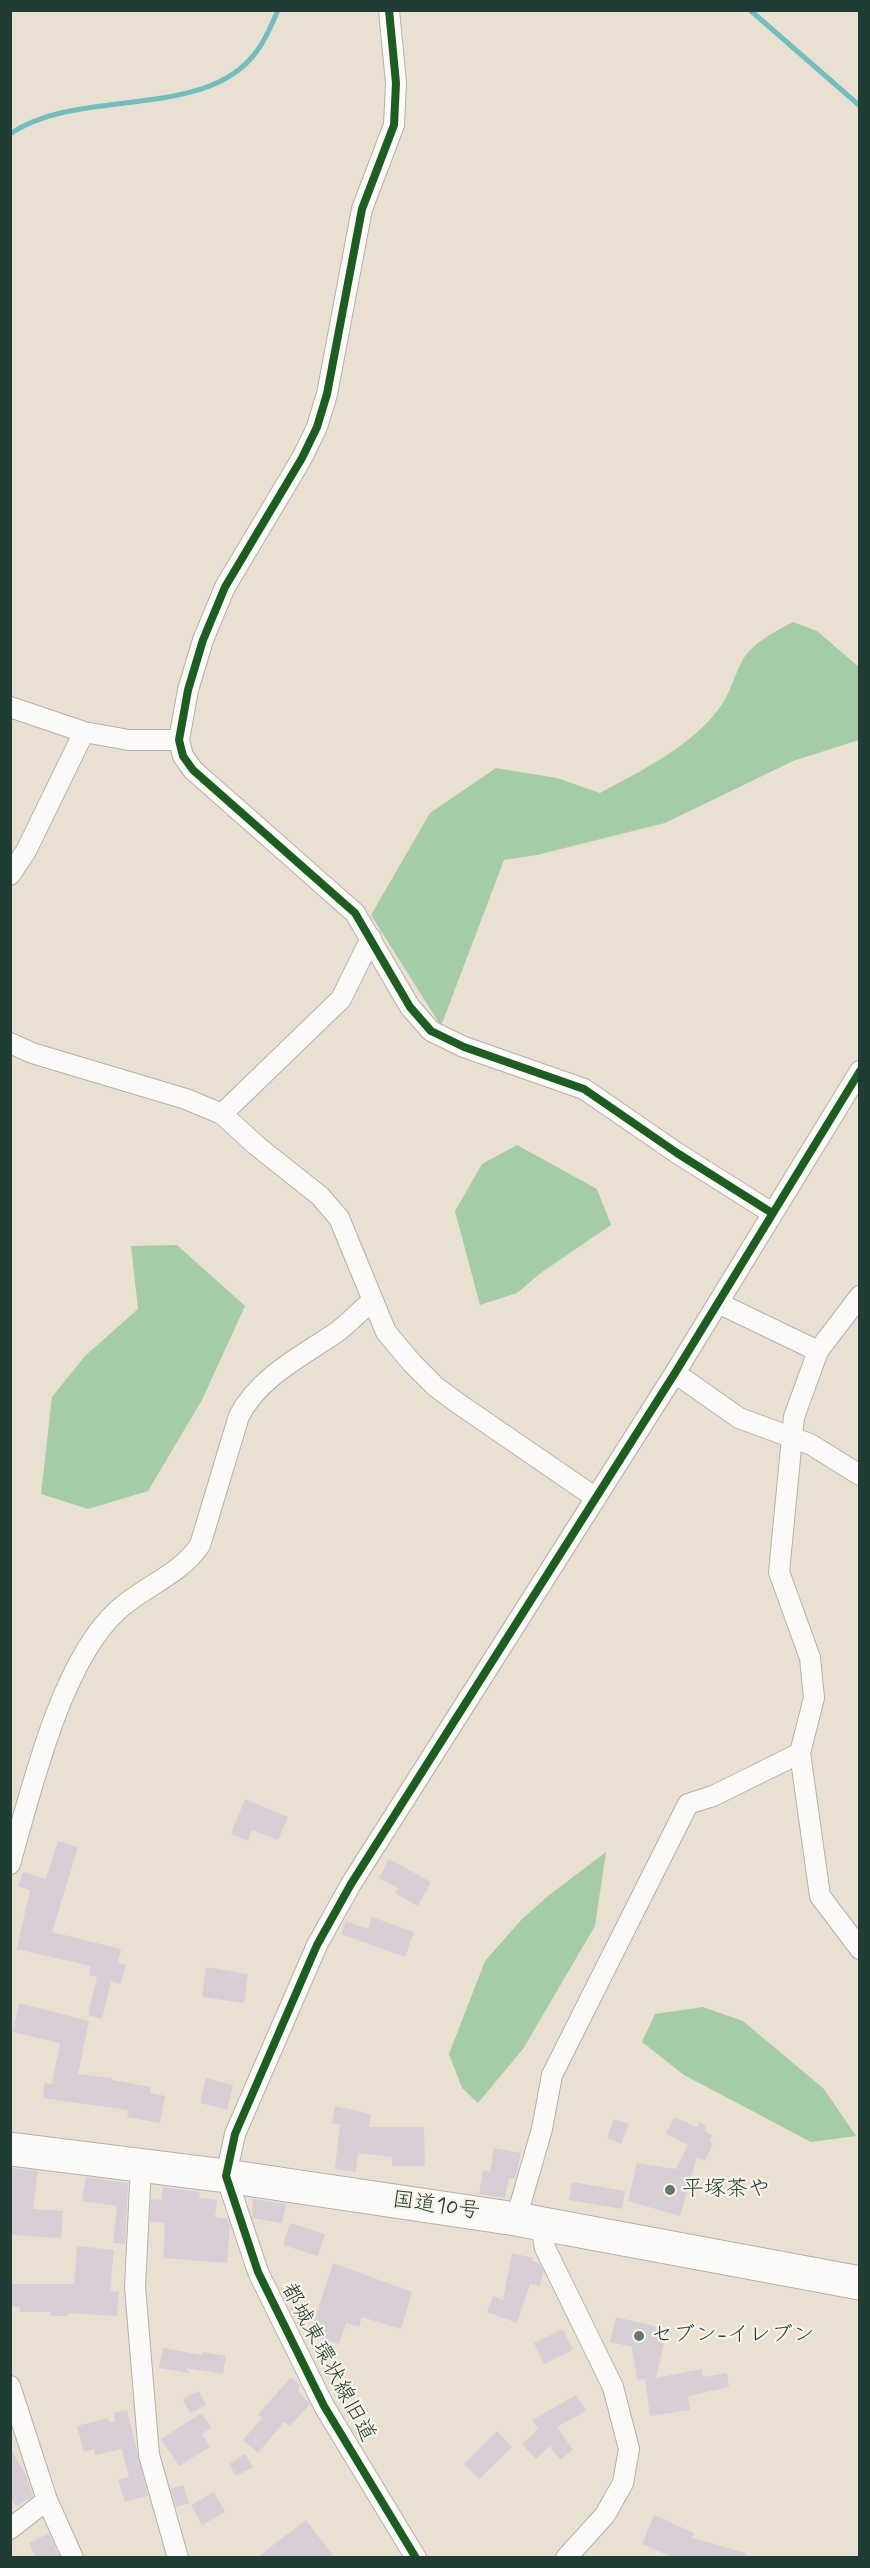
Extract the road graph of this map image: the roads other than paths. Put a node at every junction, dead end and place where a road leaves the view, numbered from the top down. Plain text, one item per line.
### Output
1 (389, 10) edge
2 (10, 707) edge
3 (84, 732) junction
4 (179, 740) junction
5 (10, 875) edge
6 (371, 938) junction
7 (10, 1043) edge
8 (860, 1071) edge
9 (222, 1114) junction
10 (772, 1213) junction
11 (860, 1296) edge
12 (372, 1301) junction
13 (718, 1304) junction
14 (818, 1351) junction
15 (675, 1373) junction
16 (792, 1438) junction
17 (860, 1475) edge
18 (596, 1498) junction
19 (800, 1753) junction
20 (10, 1864) edge
21 (860, 1950) edge
22 (10, 2149) edge
23 (141, 2166) junction
24 (225, 2176) junction
25 (529, 2222) junction
26 (860, 2283) edge
27 (10, 2386) edge
28 (47, 2500) junction
29 (10, 2529) edge
30 (73, 2558) edge
31 (178, 2558) edge
32 (416, 2558) edge
33 (566, 2558) edge

1 - 4 street
2 - 3 street
3 - 4 street
3 - 5 street
4 - 6 street
6 - 9 street
6 - 10 street
7 - 9 street
8 - 10 street
9 - 12 street
10 - 13 street
11 - 14 street
12 - 18 street
12 - 20 street
13 - 14 street
13 - 15 street
14 - 16 street
15 - 16 street
15 - 18 street
16 - 17 street
16 - 19 street
18 - 24 street
19 - 21 street
19 - 25 street
22 - 23 highway, 国道10号
23 - 24 highway, 国道10号
23 - 31 street
24 - 25 highway, 国道10号
24 - 32 street, 都城東環状線旧道
25 - 26 highway, 国道10号
25 - 33 street
27 - 28 street
28 - 29 street
28 - 30 street

